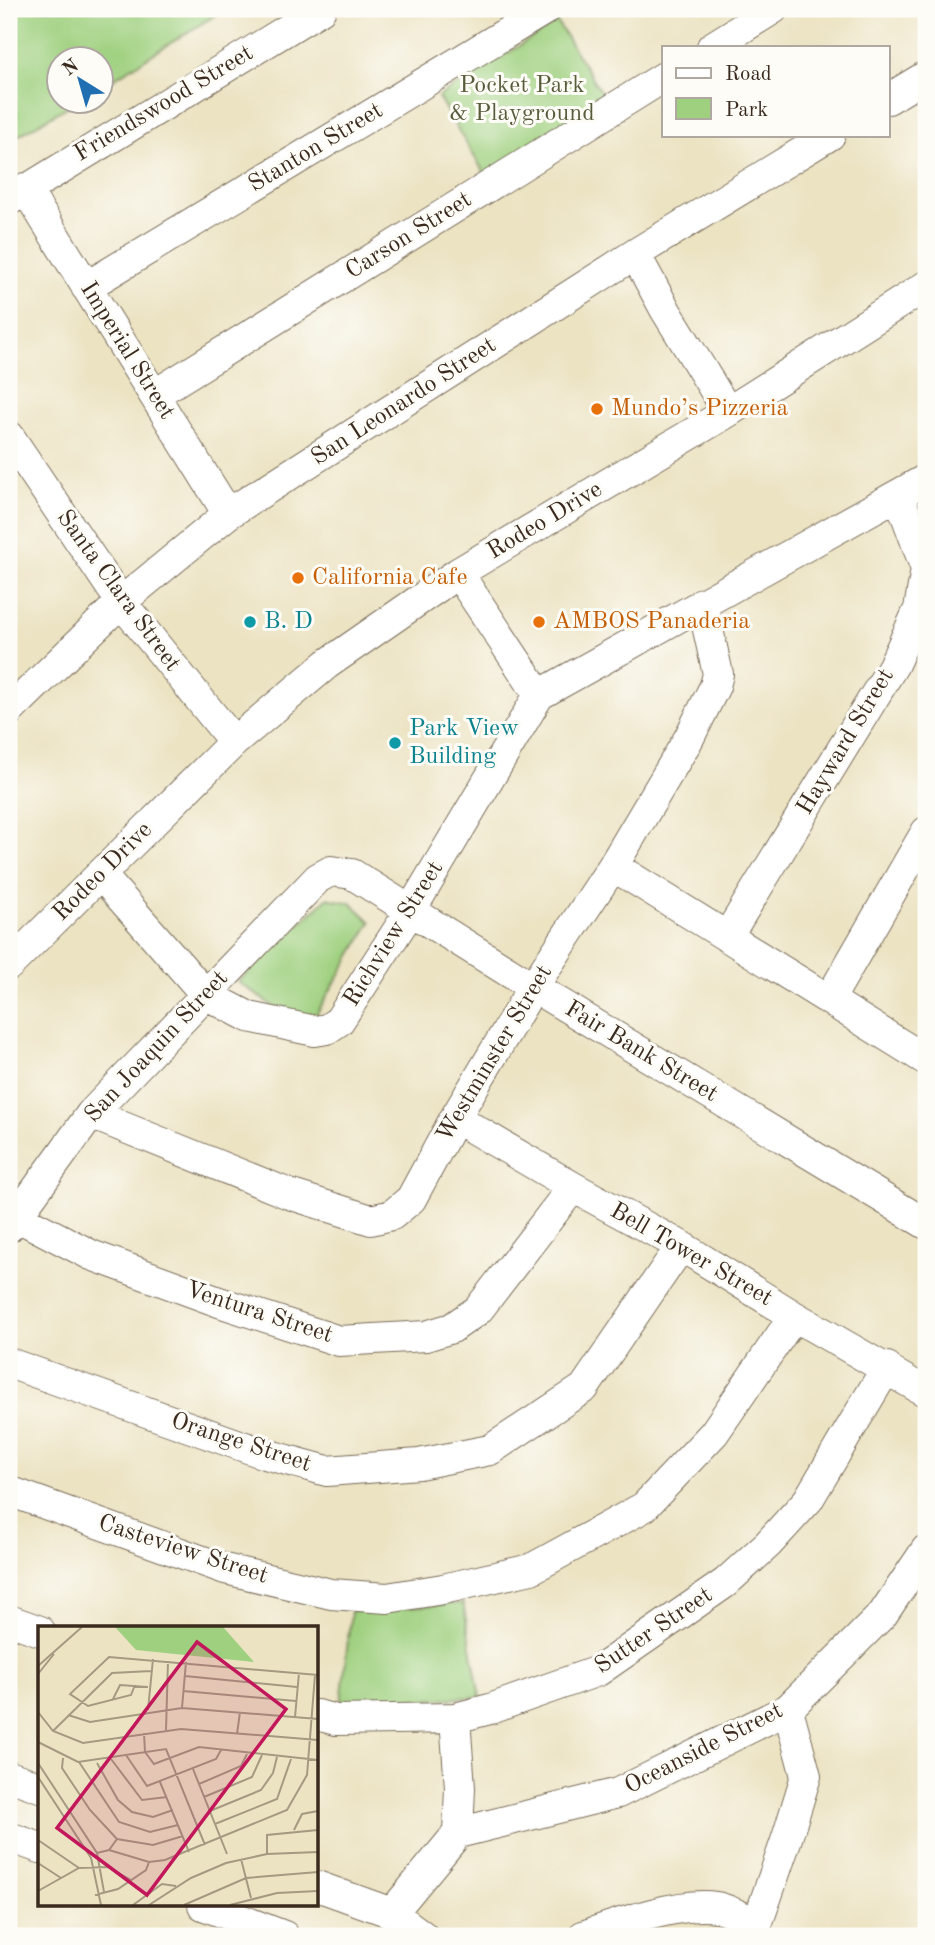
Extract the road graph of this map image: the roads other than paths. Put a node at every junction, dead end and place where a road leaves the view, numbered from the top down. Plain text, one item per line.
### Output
1 (321, 9) edge
2 (546, 9) edge
3 (773, 9) edge
4 (714, 46) edge
5 (926, 76) edge
6 (662, 78) edge
7 (890, 98) edge
8 (828, 136) edge
9 (17, 194) edge
10 (635, 254) junction
11 (926, 286) edge
12 (86, 287) junction
13 (154, 395) junction
14 (728, 412) junction
15 (9, 436) edge
16 (926, 479) edge
17 (899, 496) junction
18 (229, 514) junction
19 (458, 573) junction
20 (121, 602) junction
21 (702, 603) junction
22 (539, 695) junction
23 (11, 705) edge
24 (234, 742) junction
25 (926, 832) edge
26 (613, 866) junction
27 (101, 875) junction
28 (318, 878) joint
29 (411, 911) junction
30 (727, 937) junction
31 (9, 965) edge
32 (533, 987) junction
33 (205, 994) junction
34 (829, 1000) junction
35 (926, 1060) edge
36 (91, 1114) junction
37 (455, 1118) junction
38 (573, 1187) junction
39 (13, 1222) edge
40 (926, 1224) edge
41 (681, 1246) junction
42 (794, 1316) junction
43 (9, 1363) edge
44 (887, 1367) junction
45 (926, 1392) edge
46 (9, 1490) edge
47 (926, 1550) edge
48 (9, 1620) edge
49 (38, 1630) edge
50 (788, 1709) junction
51 (318, 1714) edge
52 (455, 1718) junction
53 (9, 1776) edge
54 (38, 1786) edge
55 (458, 1833) junction
56 (9, 1837) edge
57 (38, 1847) edge
58 (318, 1886) edge
59 (206, 1906) edge
60 (392, 1913) junction
61 (755, 1930) edge
62 (284, 1936) edge
63 (423, 1936) edge
64 (583, 1936) edge

1 - 9 street, Friendswood Street
2 - 12 street, Stanton Street
3 - 4 street
5 - 7 street
6 - 13 street, Carson Street
8 - 10 street, San Leonardo Street
9 - 12 street, Imperial Street
10 - 14 street
10 - 18 street, San Leonardo Street
11 - 14 street, Rodeo Drive
12 - 13 street, Imperial Street
13 - 18 street, Imperial Street
14 - 19 street, Rodeo Drive
15 - 20 street, Santa Clara Street
16 - 17 street
17 - 21 street
17 - 30 street, Hayward Street
18 - 20 street, San Leonardo Street
19 - 22 street
19 - 24 street, Rodeo Drive
20 - 23 street, San Leonardo Street
20 - 24 street, Santa Clara Street
21 - 22 street
21 - 26 street, Westminster Street
22 - 29 street, Richview Street
24 - 27 street, Rodeo Drive
25 - 34 street
26 - 30 street
26 - 32 street, Westminster Street
27 - 31 street, Rodeo Drive
27 - 33 street, Richview Street
28 - 29 street, Fair Bank Street
28 - 33 street, San Joaquin Street
29 - 32 street, Fair Bank Street
29 - 33 street, Richview Street
30 - 34 street
32 - 37 street, Westminster Street
32 - 40 street, Fair Bank Street
33 - 36 street, San Joaquin Street
34 - 35 street
36 - 37 street, Westminster Street
36 - 39 street, San Joaquin Street
37 - 38 street, Bell Tower Street
38 - 39 street, Ventura Street
38 - 41 street, Bell Tower Street
41 - 42 street, Bell Tower Street
41 - 43 street, Orange Street
42 - 44 street, Bell Tower Street
42 - 46 street, Casteview Street
44 - 45 street, Bell Tower Street
44 - 52 street, Sutter Street
47 - 50 street, Oceanside Street
48 - 49 street
50 - 55 street, Oceanside Street
50 - 61 street
51 - 52 street, Sutter Street
52 - 55 street
53 - 54 street
55 - 60 street
56 - 57 street
58 - 60 street
59 - 62 street
60 - 63 street
61 - 64 street

